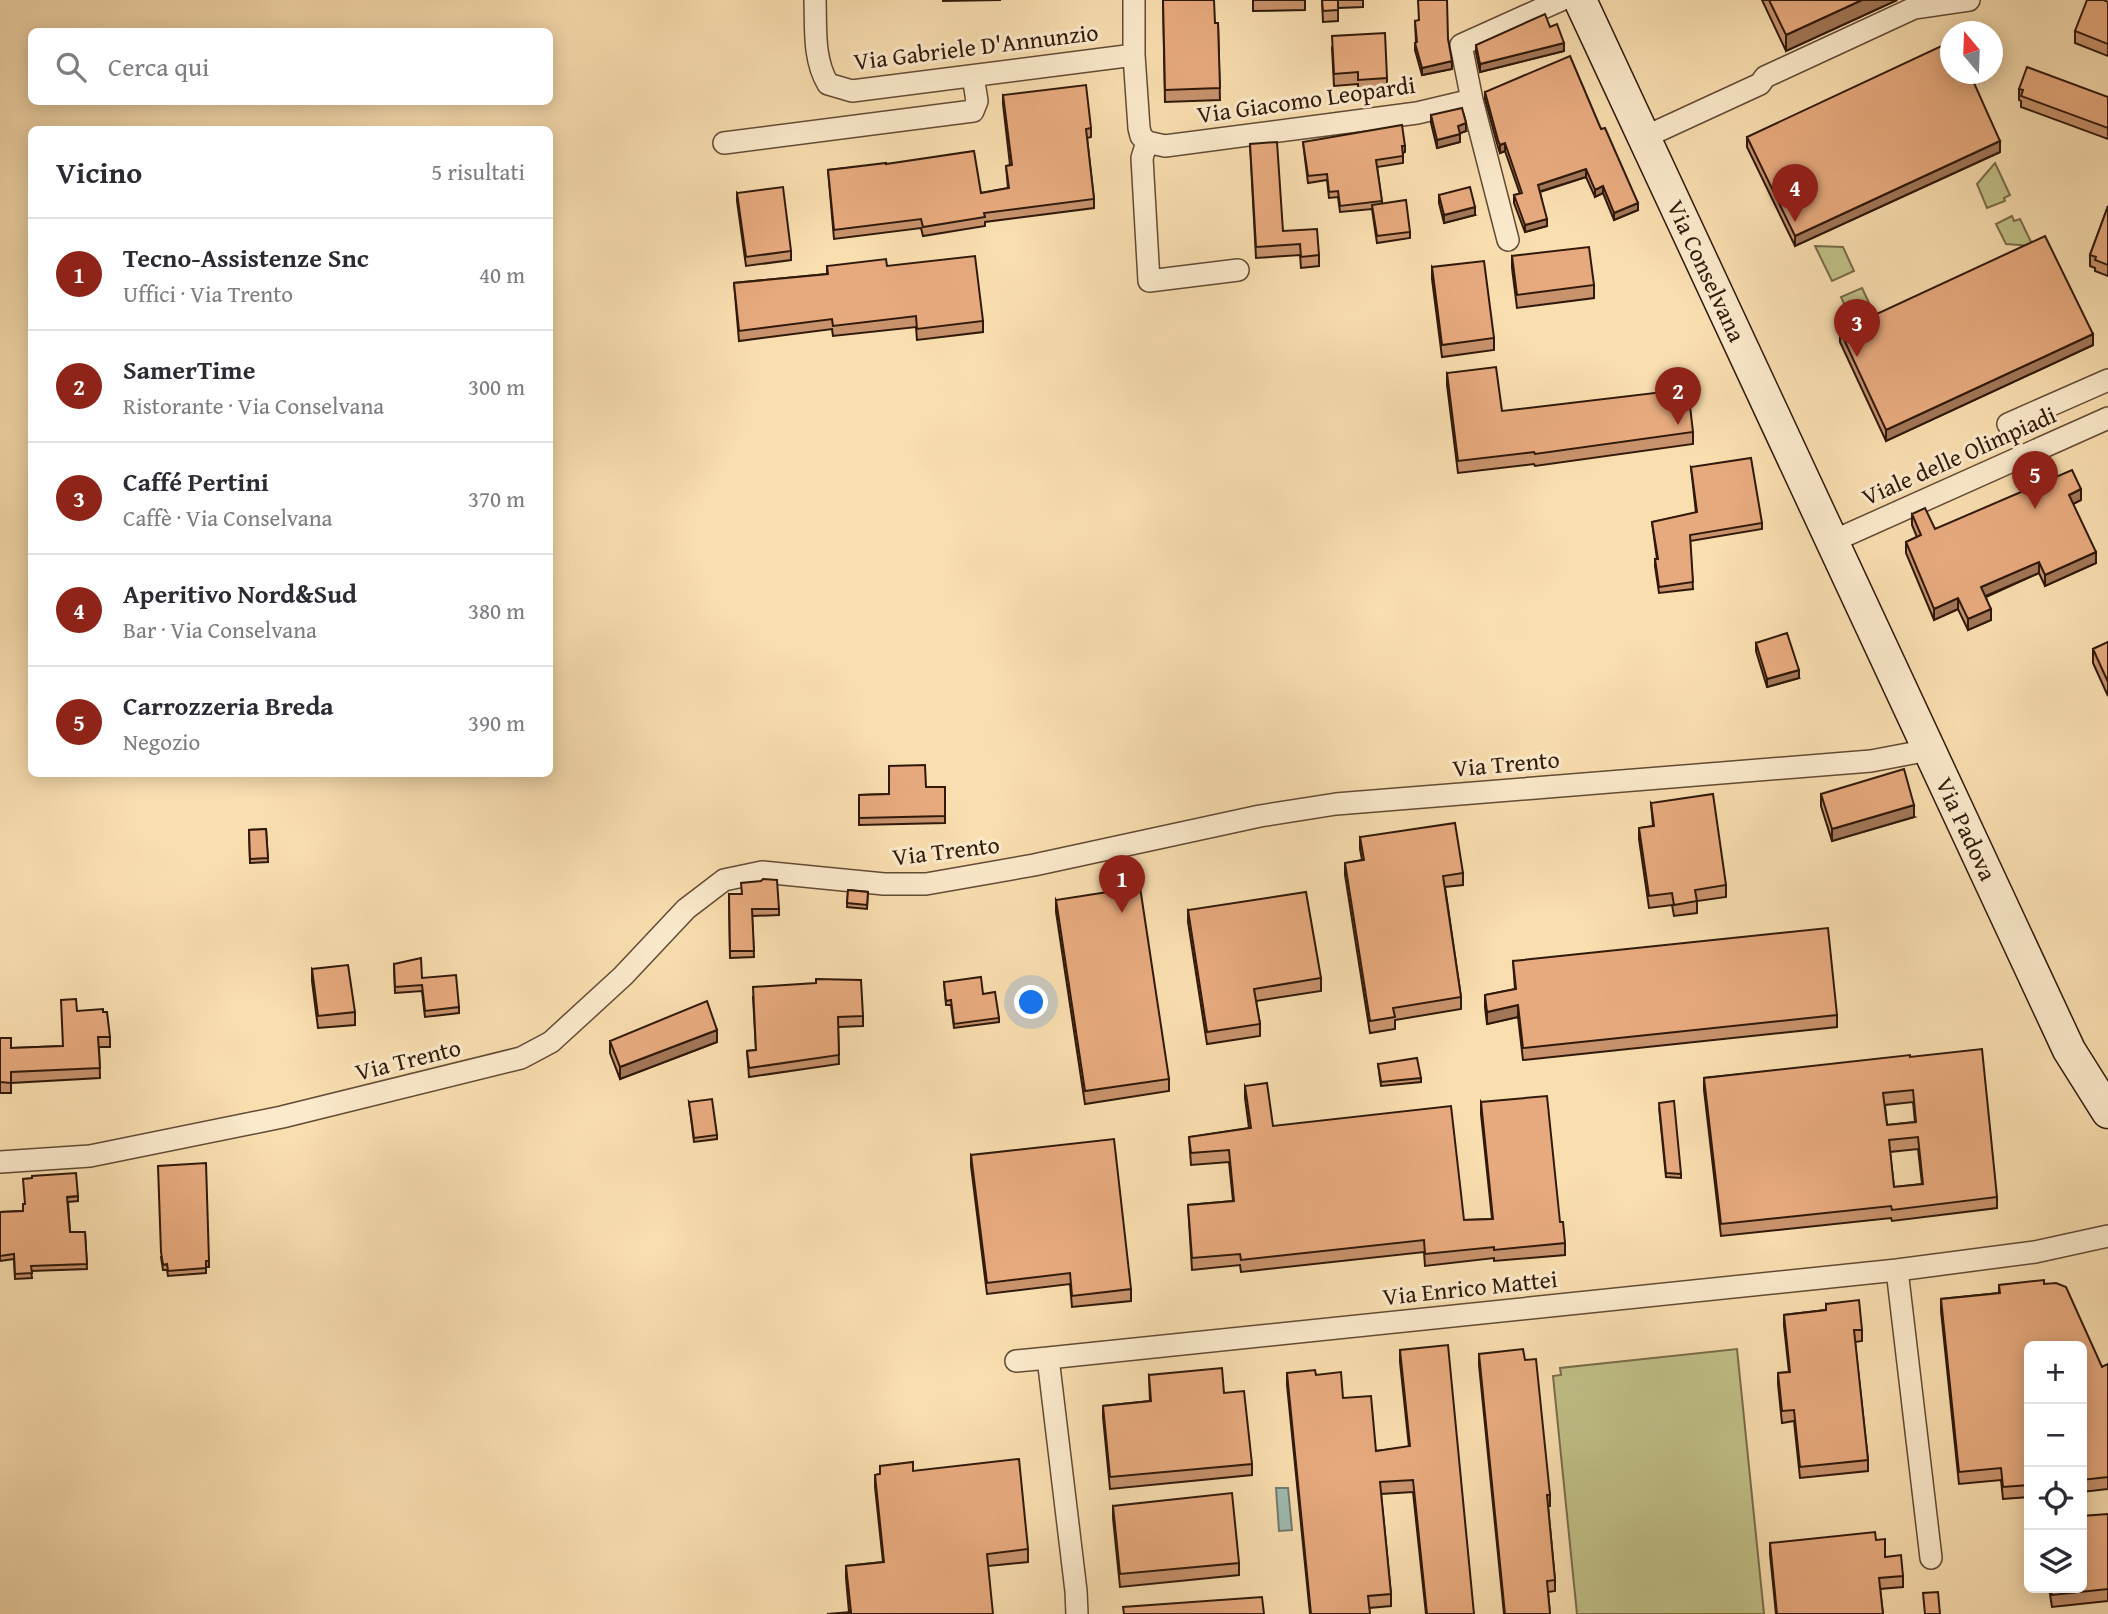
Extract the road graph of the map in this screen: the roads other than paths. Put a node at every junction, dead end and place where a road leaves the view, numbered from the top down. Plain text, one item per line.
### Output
1 (815, 0) edge
2 (1134, 0) edge
3 (1561, 0) edge
4 (1580, 0) edge
5 (1969, 0) edge
6 (1134, 55) junction
7 (974, 76) junction
8 (1472, 100) junction
9 (1645, 138) junction
10 (1147, 142) junction
11 (724, 143) dead end
12 (1507, 240) dead end
13 (1238, 270) dead end
14 (2108, 380) edge
15 (2108, 418) edge
16 (2008, 425) dead end
17 (1831, 542) junction
18 (1927, 747) junction
19 (2108, 1112) edge
20 (0, 1162) edge
21 (2108, 1236) edge
22 (2035, 1252) junction
23 (2108, 1252) edge
24 (1897, 1270) junction
25 (1048, 1358) junction
26 (1016, 1361) dead end
27 (1931, 1558) dead end
28 (1077, 1614) edge

1 - 7 street, Via Gabriele D'Annunzio
2 - 6 street
3 - 8 street
4 - 9 main road, Via Conselvana
5 - 9 street
6 - 7 street, Via Gabriele D'Annunzio
6 - 10 street
7 - 11 street
8 - 10 street, Via Giacomo Leopardi
8 - 12 street
9 - 17 main road, Via Conselvana
10 - 13 street
14 - 16 street
15 - 17 street, Viale delle Olimpiadi
17 - 18 main road, Via Padova
18 - 19 main road, Via Padova
18 - 20 street, Via Trento
21 - 22 street, Via Enrico Mattei
22 - 23 street, Via Enrico Mattei
22 - 24 street, Via Enrico Mattei
24 - 25 street, Via Enrico Mattei
24 - 27 street
25 - 26 street, Via Enrico Mattei
25 - 28 street

